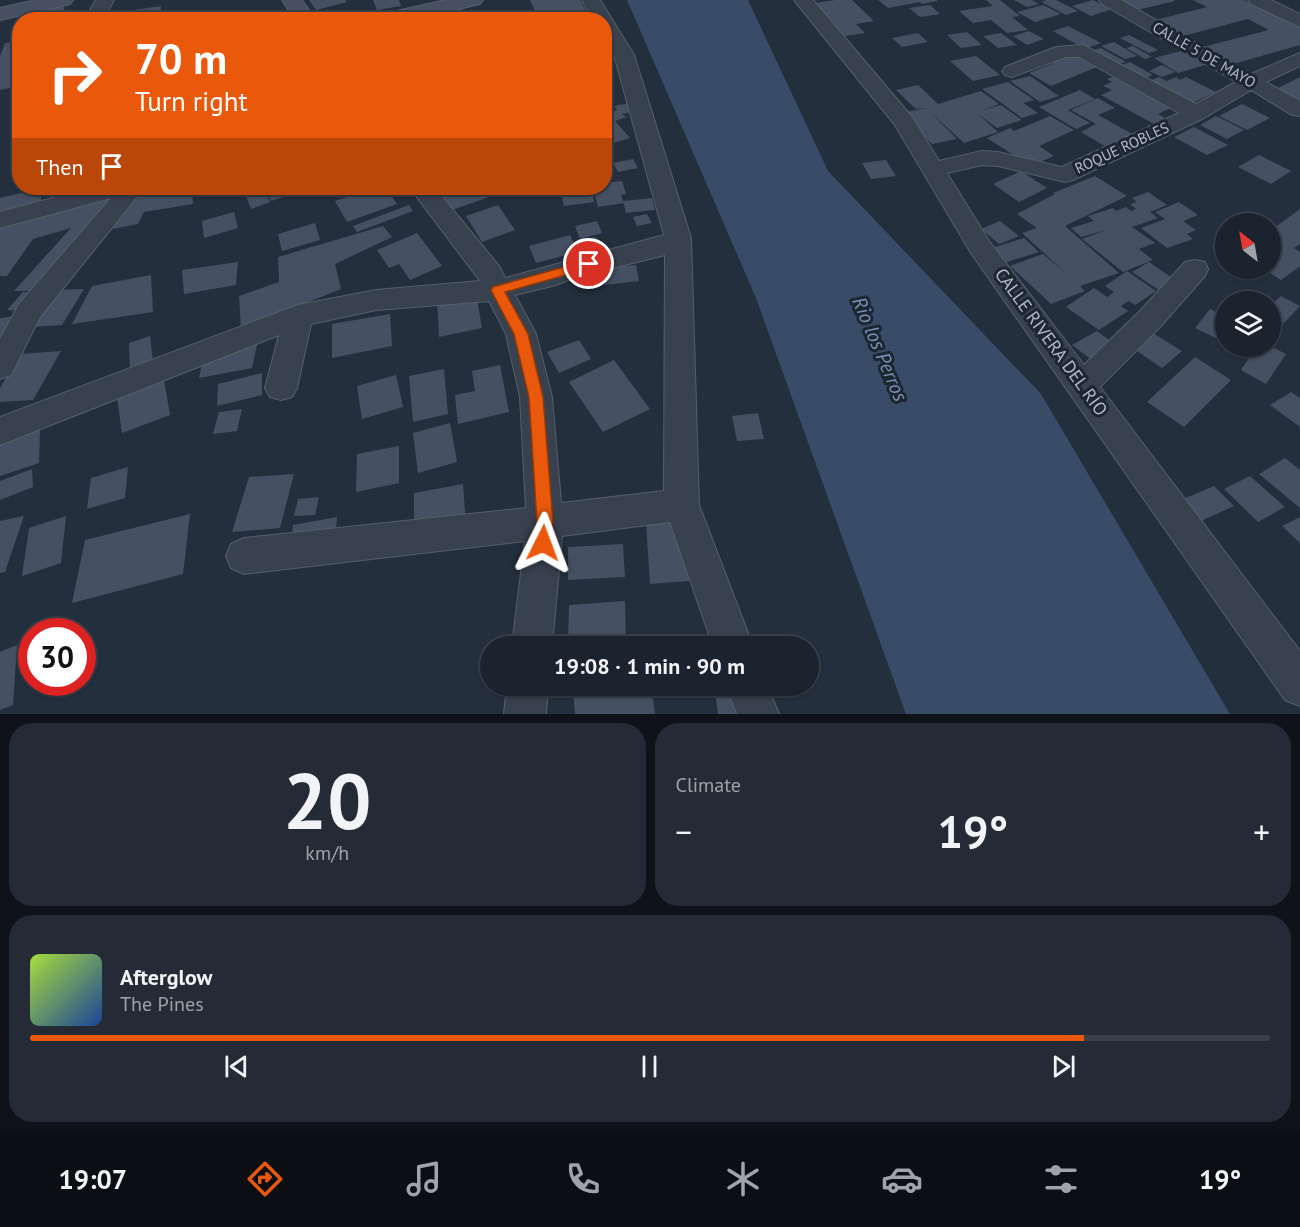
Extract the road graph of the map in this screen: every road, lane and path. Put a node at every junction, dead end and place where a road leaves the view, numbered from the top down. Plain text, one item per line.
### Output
1 (63, 0) edge
2 (473, 0) edge
3 (807, 0) edge
4 (1108, 0) edge
5 (1257, 0) edge
6 (418, 12) edge
7 (0, 14) edge
8 (1300, 21) edge
9 (614, 57) edge
10 (1300, 59) edge
11 (1012, 71) dead end
12 (1252, 81) junction
13 (1300, 110) edge
14 (1196, 113) junction
15 (932, 170) junction
16 (91, 195) edge
17 (126, 195) edge
18 (428, 195) edge
19 (0, 220) edge
20 (678, 238) junction
21 (1195, 269) dead end
22 (497, 290) junction
23 (29, 311) junction
24 (0, 315) edge
25 (298, 316) junction
26 (0, 367) edge
27 (1083, 385) junction
28 (281, 388) dead end
29 (0, 431) edge
30 (681, 505) junction
31 (545, 522) junction
32 (244, 556) dead end
33 (533, 636) edge
34 (729, 636) edge
35 (1300, 685) edge
36 (527, 696) edge
37 (751, 696) edge
38 (525, 714) edge
39 (758, 714) edge

1 - 7 street
2 - 6 street
3 - 15 street, CALLE RIVERA DEL RÍO
4 - 12 street, CALLE 5 DE MAYO
5 - 8 street
9 - 20 street
10 - 12 street, ROQUE ROBLES
11 - 14 street
12 - 13 street, CALLE 5 DE MAYO
12 - 14 street, ROQUE ROBLES
14 - 15 street, ROQUE ROBLES
15 - 27 street, CALLE RIVERA DEL RÍO
16 - 19 street
17 - 23 street
18 - 22 street
20 - 22 street
20 - 30 street
21 - 27 street
22 - 25 street
22 - 31 street
23 - 24 street
23 - 26 street
25 - 28 street
25 - 29 street
27 - 35 street, CALLE RIVERA DEL RÍO
30 - 31 street
30 - 34 street
31 - 32 street
31 - 33 street
36 - 38 street
37 - 39 street

